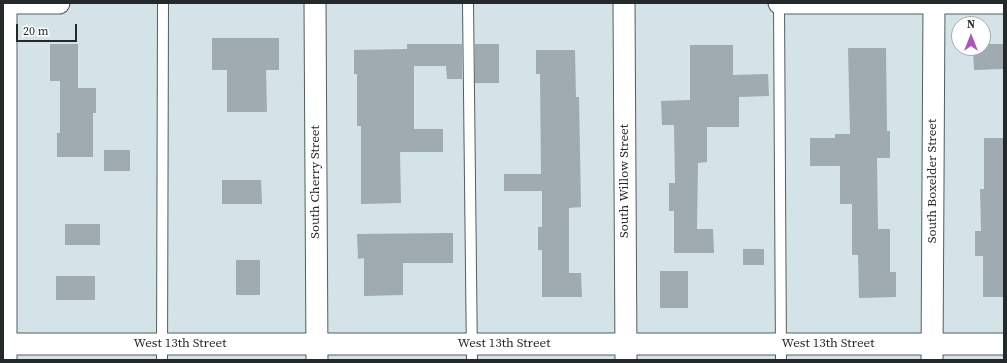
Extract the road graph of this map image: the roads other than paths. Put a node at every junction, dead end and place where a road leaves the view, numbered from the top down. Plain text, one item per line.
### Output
1 (3, 3) edge
2 (6, 3) edge
3 (59, 3) edge
4 (163, 3) edge
5 (315, 3) edge
6 (468, 3) edge
7 (624, 3) edge
8 (779, 3) edge
9 (934, 3) edge
10 (1004, 3) edge
11 (1004, 344) edge
12 (5, 350) edge
13 (162, 352) edge
14 (317, 352) edge
15 (472, 352) edge
16 (626, 352) edge
17 (781, 352) edge
18 (932, 352) edge

1 - 2 street
2 - 3 street
2 - 12 street
4 - 13 lane
5 - 14 street, South Cherry Street
6 - 15 lane
7 - 16 street, South Willow Street
8 - 9 street
8 - 17 lane
9 - 10 street
9 - 18 street, South Boxelder Street
11 - 18 street, West 13th Street
12 - 13 street, West 13th Street
13 - 14 street, West 13th Street
14 - 15 street, West 13th Street
15 - 16 street, West 13th Street
16 - 17 street, West 13th Street
17 - 18 street, West 13th Street

